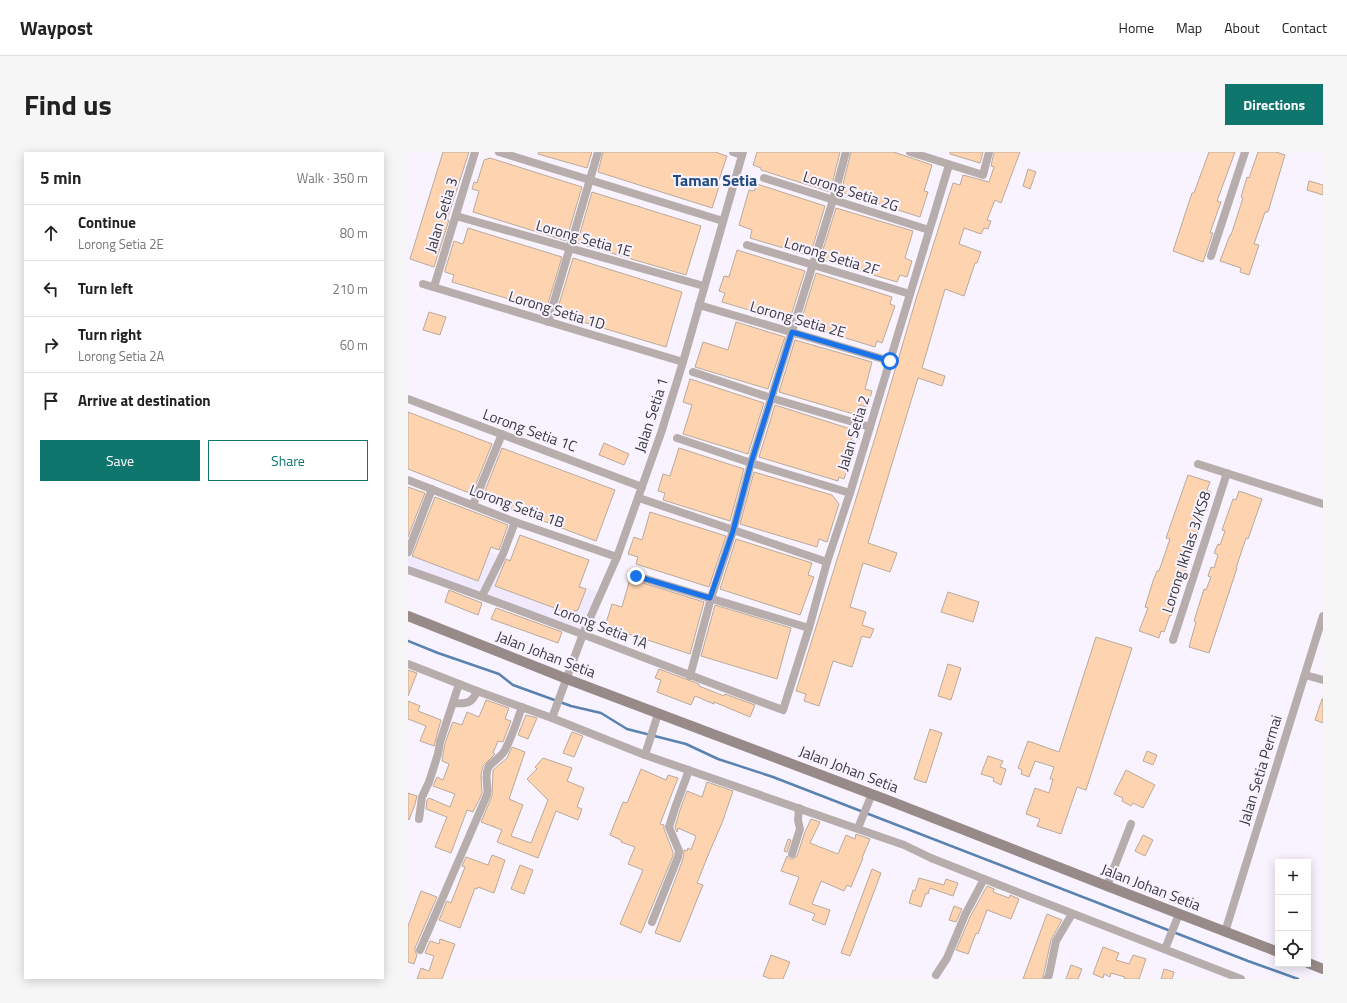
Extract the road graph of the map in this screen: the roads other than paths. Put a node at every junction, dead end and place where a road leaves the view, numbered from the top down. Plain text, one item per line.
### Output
1 (475, 152) edge
2 (499, 152) edge
3 (598, 152) edge
4 (733, 152) edge
5 (846, 152) edge
6 (910, 152) edge
7 (990, 152) edge
8 (1245, 152) edge
9 (742, 153) edge
10 (949, 164) junction
11 (764, 178) dead end
12 (590, 180) junction
13 (833, 200) junction
14 (456, 216) junction
15 (723, 221) junction
16 (929, 230) junction
17 (747, 245) dead end
18 (570, 249) junction
19 (1211, 256) dead end
20 (812, 264) junction
21 (423, 284) dead end
22 (704, 286) junction
23 (434, 287) junction
24 (910, 294) junction
25 (699, 305) junction
26 (548, 322) junction
27 (792, 332) junction
28 (890, 361) junction
29 (683, 362) junction
30 (693, 372) dead end
31 (771, 398) junction
32 (408, 399) edge
33 (870, 427) junction
34 (502, 434) junction
35 (677, 438) dead end
36 (751, 463) junction
37 (1198, 464) dead end
38 (1226, 473) junction
39 (408, 480) edge
40 (642, 487) junction
41 (432, 490) junction
42 (850, 493) junction
43 (638, 498) junction
44 (1323, 504) edge
45 (473, 506) junction
46 (515, 522) junction
47 (733, 531) junction
48 (408, 552) edge
49 (617, 557) junction
50 (827, 562) junction
51 (408, 570) edge
52 (636, 576) dead end
53 (482, 596) junction
54 (710, 598) junction
55 (408, 616) edge
56 (1323, 616) edge
57 (809, 628) junction
58 (583, 634) junction
59 (1173, 640) dead end
60 (408, 664) edge
61 (1305, 675) junction
62 (690, 676) junction
63 (567, 679) junction
64 (1323, 680) edge
65 (459, 684) junction
66 (477, 691) junction
67 (454, 703) junction
68 (522, 707) junction
69 (783, 710) joint
70 (658, 714) junction
71 (553, 716) junction
72 (646, 752) junction
73 (689, 770) junction
74 (872, 794) junction
75 (799, 808) junction
76 (419, 818) dead end
77 (1131, 824) dead end
78 (859, 825) junction
79 (792, 854) dead end
80 (984, 879) junction
81 (1107, 886) junction
82 (1072, 914) junction
83 (1179, 914) junction
84 (652, 922) dead end
85 (1224, 932) junction
86 (1166, 946) junction
87 (420, 950) dead end
88 (1275, 951) edge
89 (1311, 964) edge
90 (1323, 969) edge
91 (936, 975) dead end
92 (1047, 979) edge
93 (1239, 979) edge

1 - 14 street, Jalan Setia 3
2 - 12 street
3 - 12 street
4 - 9 street
5 - 13 street
6 - 10 street
7 - 10 street
8 - 19 street
9 - 15 street, Jalan Setia 1
10 - 16 street, Jalan Setia 2
11 - 13 street, Lorong Setia 2G
12 - 15 street
12 - 18 street
13 - 16 street, Lorong Setia 2G
13 - 20 street
14 - 18 street, Lorong Setia 1E
14 - 23 street, Jalan Setia 3
15 - 22 street, Jalan Setia 1
16 - 24 street, Jalan Setia 2
17 - 20 street, Lorong Setia 2F
18 - 22 street, Lorong Setia 1E
18 - 26 street
20 - 24 street, Lorong Setia 2F
20 - 27 street
21 - 23 street, Lorong Setia 1D
22 - 25 street, Jalan Setia 1
23 - 26 street, Lorong Setia 1D
24 - 28 street, Jalan Setia 2
25 - 27 street, Lorong Setia 2E
25 - 29 street, Jalan Setia 1
26 - 29 street, Lorong Setia 1D
27 - 28 street, Lorong Setia 2E
27 - 31 street
28 - 33 street, Jalan Setia 2
29 - 40 street, Jalan Setia 1
30 - 31 street
31 - 33 street
31 - 36 street
32 - 34 street, Lorong Setia 1C
33 - 42 street, Jalan Setia 2
34 - 40 street, Lorong Setia 1C
34 - 45 street
35 - 36 street
36 - 42 street
36 - 47 street
37 - 38 street
38 - 44 street
38 - 59 street, Lorong Ikhlas 3/KS8
39 - 41 street, Lorong Setia 1B
40 - 43 street, Jalan Setia 1
41 - 45 street, Lorong Setia 1B
41 - 48 street
42 - 50 street, Jalan Setia 2
43 - 47 street
43 - 49 street, Jalan Setia 1
45 - 46 street, Lorong Setia 1B
46 - 49 street, Lorong Setia 1B
46 - 53 street
47 - 50 street
47 - 54 street
49 - 58 street, Jalan Setia 1
50 - 57 street, Jalan Setia 2
51 - 53 street, Lorong Setia 1A
52 - 54 street
53 - 58 street, Lorong Setia 1A
54 - 57 street
54 - 62 street
55 - 63 main road, Jalan Johan Setia
56 - 61 street, Jalan Setia Permai
57 - 69 street, Jalan Setia 2
58 - 62 street, Lorong Setia 1A
58 - 63 street, Jalan Setia 1
60 - 65 street
61 - 64 street
61 - 85 street, Jalan Setia Permai
62 - 69 street, Lorong Setia 1A
63 - 70 main road, Jalan Johan Setia
63 - 71 street, Jalan Setia 1
65 - 66 street
65 - 67 street
66 - 67 street
66 - 68 street
67 - 76 street
68 - 71 street
68 - 87 street
70 - 72 street
70 - 74 main road, Jalan Johan Setia
71 - 72 street
72 - 73 street
73 - 75 street
73 - 84 street
74 - 78 street
74 - 81 main road, Jalan Johan Setia
75 - 78 street
75 - 79 street
77 - 81 street
78 - 80 street
80 - 82 street
80 - 91 street
81 - 83 main road, Jalan Johan Setia
82 - 86 street
82 - 92 street
83 - 85 main road, Jalan Johan Setia
83 - 86 street
85 - 88 main road, Jalan Johan Setia
86 - 93 street
89 - 90 main road

